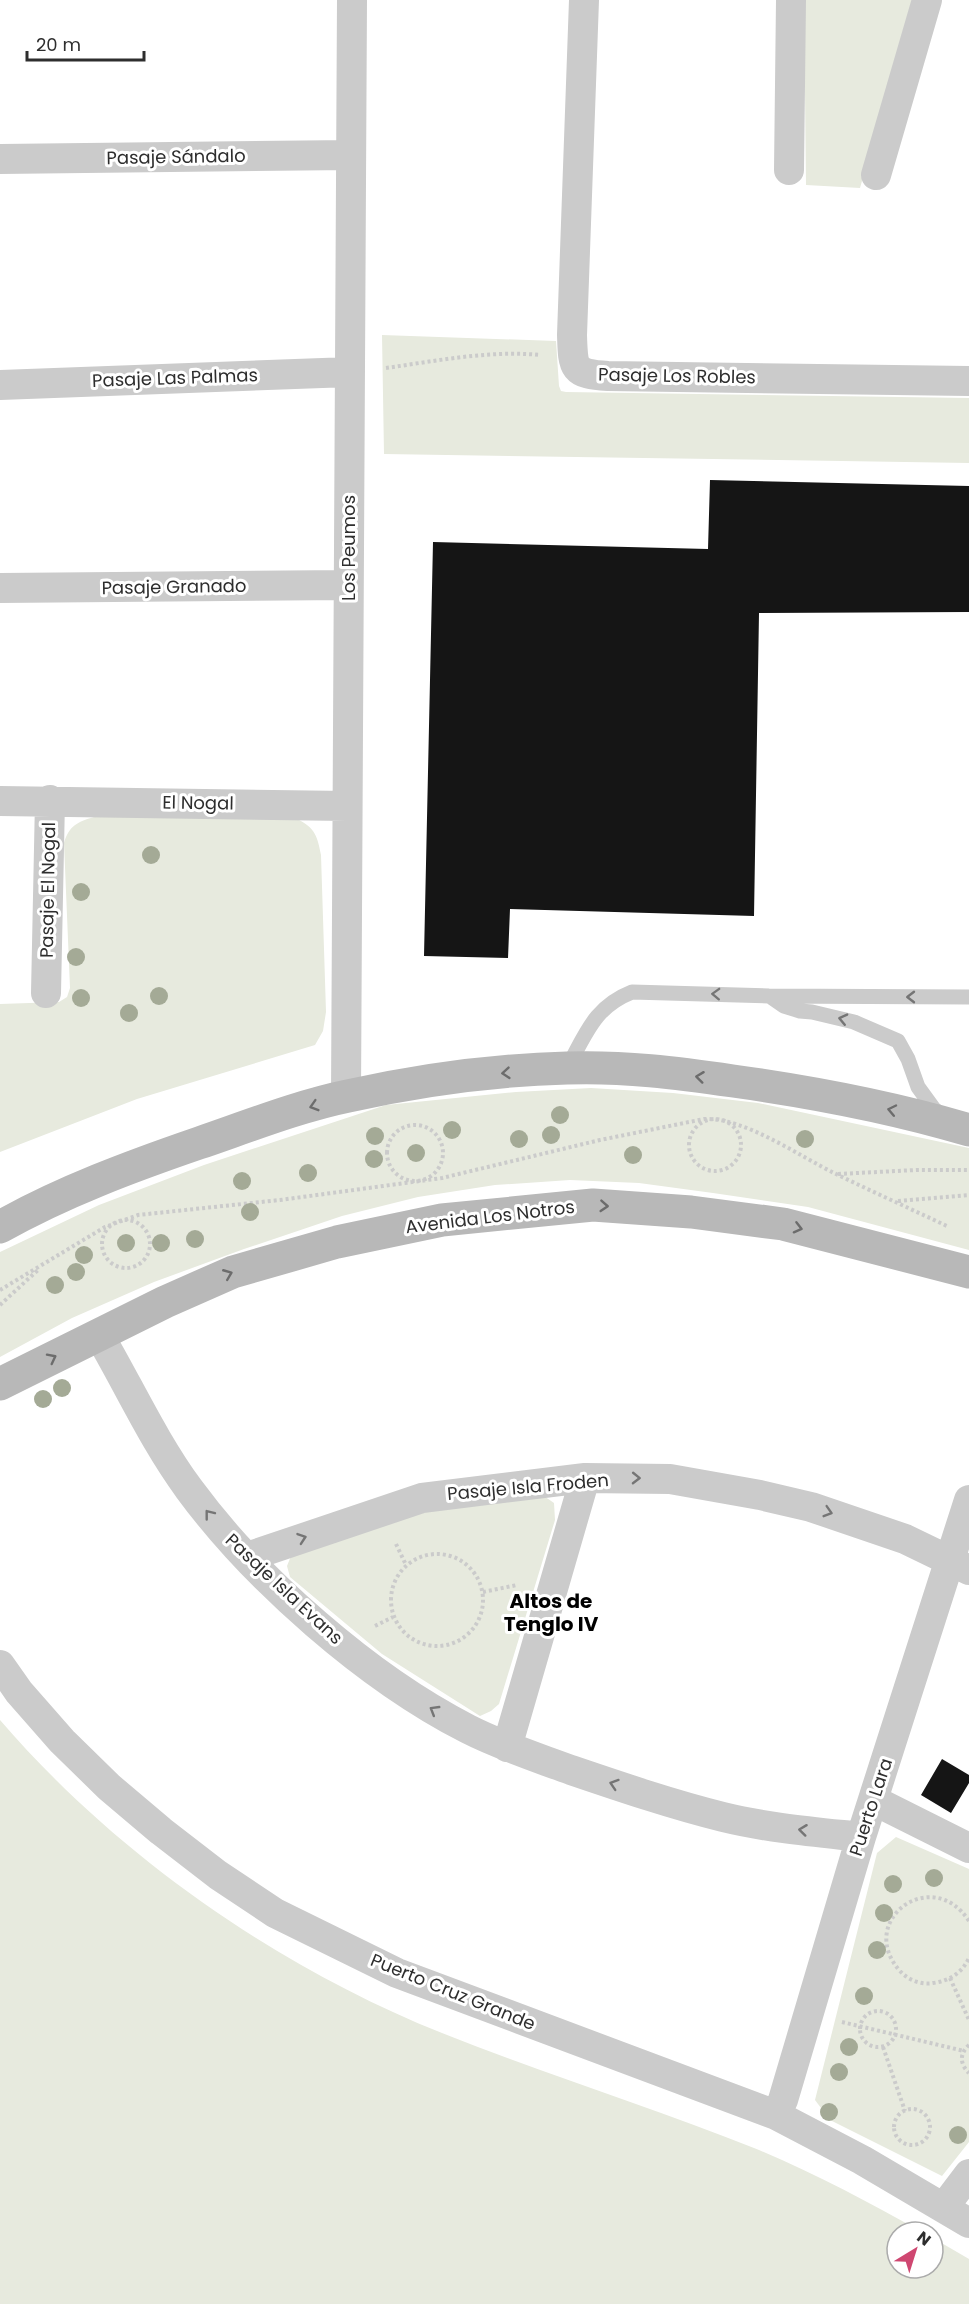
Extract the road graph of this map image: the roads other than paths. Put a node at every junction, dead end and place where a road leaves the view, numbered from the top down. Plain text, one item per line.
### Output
1 (352, 0) edge
2 (584, 0) edge
3 (791, 0) edge
4 (927, 0) edge
5 (351, 155) junction
6 (0, 159) edge
7 (789, 170) dead end
8 (876, 175) dead end
9 (350, 372) junction
10 (969, 381) edge
11 (0, 385) edge
12 (348, 585) junction
13 (0, 588) edge
14 (50, 800) junction
15 (0, 801) edge
16 (347, 806) junction
17 (46, 993) dead end
18 (769, 996) junction
19 (969, 997) edge
20 (567, 1068) junction
21 (346, 1096) junction
22 (962, 1128) edge
23 (0, 1227) edge
24 (969, 1272) edge
25 (99, 1335) junction
26 (0, 1384) edge
27 (585, 1478) junction
28 (969, 1500) edge
29 (247, 1557) junction
30 (960, 1565) edge
31 (0, 1665) edge
32 (507, 1747) junction
33 (873, 1800) junction
34 (861, 1837) junction
35 (969, 1848) edge
36 (776, 2115) junction
37 (969, 2174) edge
38 (944, 2207) junction
39 (969, 2223) edge

1 - 5 street, Los Peumos
2 - 10 street, Pasaje Los Robles
3 - 7 street
4 - 8 street
5 - 6 street, Pasaje Sándalo
5 - 9 street, Los Peumos
9 - 11 street, Pasaje Las Palmas
9 - 12 street, Los Peumos
12 - 13 street, Pasaje Granado
12 - 16 street, Los Peumos
14 - 15 street, Pasaje El Nogal
14 - 16 street, El Nogal
14 - 17 street, Pasaje El Nogal
16 - 21 street, Los Peumos
19 -> 18 lane
18 -> 20 lane
22 -> 18 lane
20 -> 21 main road
22 -> 20 main road
21 -> 23 main road
25 -> 24 main road, Avenida Los Notros
26 -> 25 main road, Avenida Los Notros
29 -> 25 street, Pasaje Isla Evans
29 -> 27 street, Pasaje Isla Froden
27 -> 30 street, Pasaje Isla Froden
27 - 32 street
28 - 30 street, Puerto Lara
32 -> 29 street, Pasaje Isla Evans
30 - 33 street, Puerto Lara
31 - 36 street, Puerto Cruz Grande
34 -> 32 street, Pasaje Isla Evans
33 - 34 street, Puerto Lara
33 - 35 street
34 - 36 street, Puerto Lara
36 - 38 street, Puerto Cruz Grande
37 - 38 street
38 - 39 street, Puerto Cruz Grande

